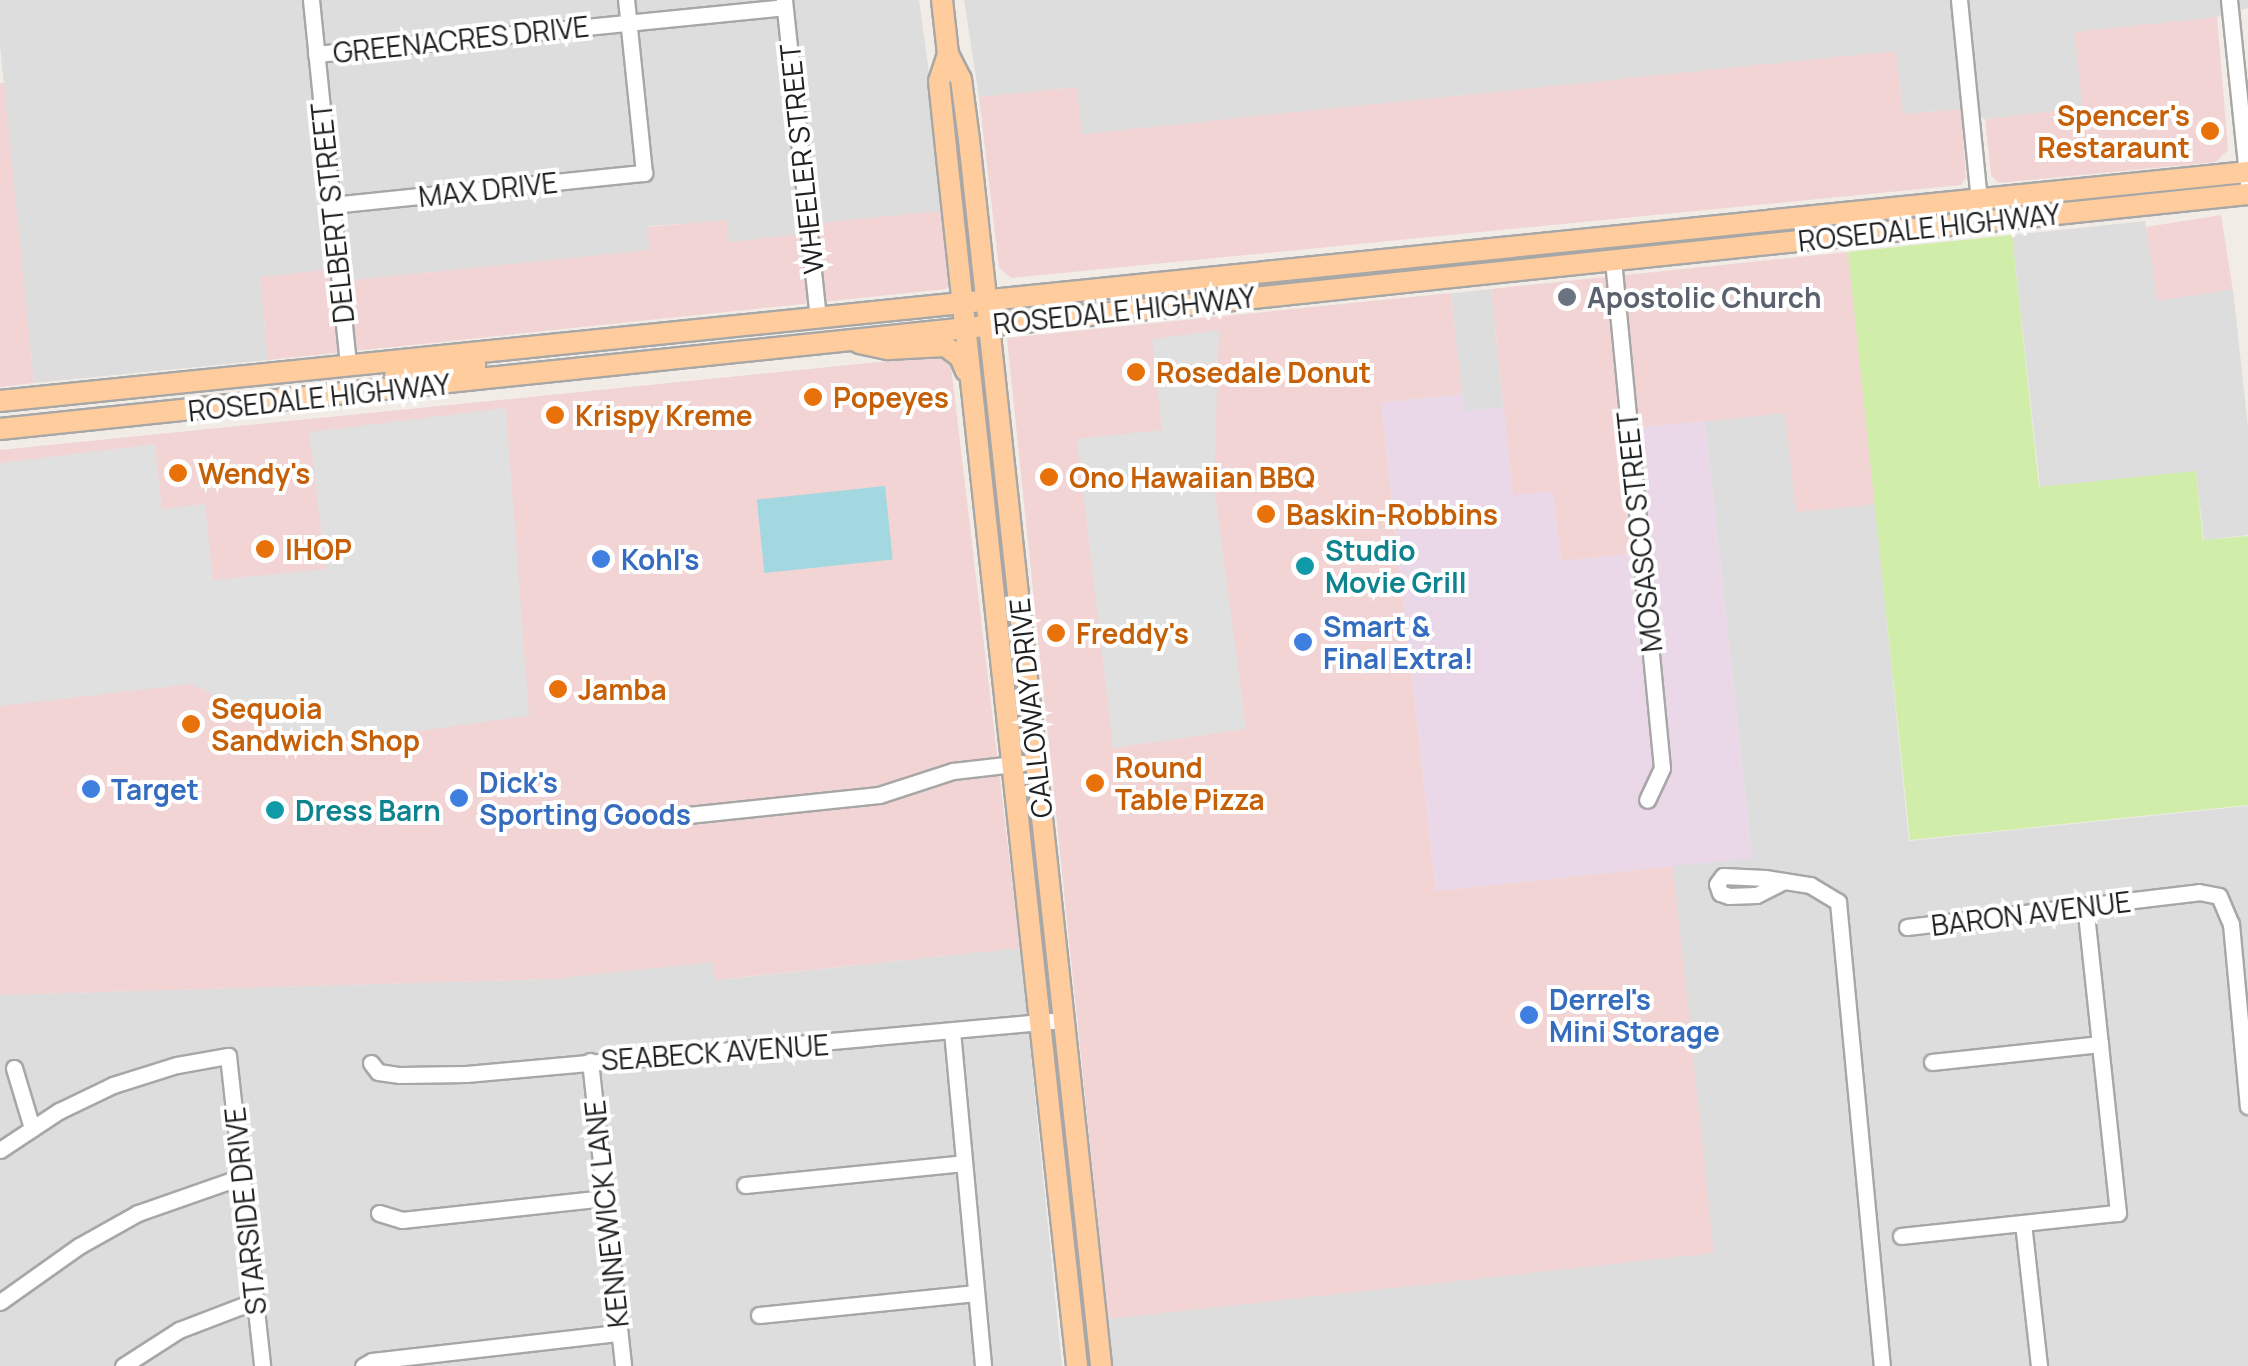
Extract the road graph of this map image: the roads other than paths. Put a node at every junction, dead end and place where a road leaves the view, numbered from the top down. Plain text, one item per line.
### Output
1 (312, 0) edge
2 (626, 0) edge
3 (942, 0) edge
4 (1958, 0) edge
5 (2230, 0) edge
6 (784, 3) edge
7 (628, 22) junction
8 (316, 54) junction
9 (948, 54) junction
10 (2248, 172) edge
11 (2248, 183) edge
12 (2116, 185) junction
13 (2248, 194) edge
14 (1979, 199) junction
15 (332, 205) junction
16 (2026, 217) junction
17 (1592, 239) junction
18 (1810, 239) junction
19 (1613, 260) junction
20 (1368, 262) junction
21 (1374, 284) junction
22 (1263, 295) junction
23 (988, 302) junction
24 (961, 304) junction
25 (818, 319) junction
26 (990, 324) junction
27 (964, 326) junction
28 (822, 341) junction
29 (495, 351) junction
30 (348, 366) junction
31 (968, 378) junction
32 (341, 395) junction
33 (0, 401) edge
34 (0, 429) edge
35 (990, 558) junction
36 (1026, 669) junction
37 (1035, 762) junction
38 (1013, 764) junction
39 (1647, 800) dead end
40 (688, 815) dead end
41 (1784, 881) dead end
42 (2085, 906) junction
43 (1907, 927) dead end
44 (1064, 1020) junction
45 (1041, 1022) junction
46 (952, 1031) junction
47 (2100, 1044) junction
48 (590, 1062) junction
49 (1932, 1062) dead end
50 (371, 1063) dead end
51 (14, 1068) dead end
52 (2247, 1088) edge
53 (2248, 1106) edge
54 (32, 1128) junction
55 (1054, 1146) junction
56 (0, 1150) edge
57 (964, 1163) junction
58 (242, 1177) junction
59 (745, 1185) dead end
60 (604, 1198) junction
61 (379, 1213) dead end
62 (2023, 1223) junction
63 (1901, 1236) dead end
64 (1064, 1240) junction
65 (1087, 1242) junction
66 (976, 1294) junction
67 (255, 1301) junction
68 (0, 1302) edge
69 (759, 1316) dead end
70 (619, 1334) junction
71 (1098, 1336) junction
72 (123, 1366) edge
73 (262, 1366) edge
74 (363, 1366) edge
75 (623, 1366) edge
76 (983, 1366) edge
77 (1077, 1366) edge
78 (1101, 1366) edge
79 (1882, 1366) edge
80 (2039, 1366) edge

1 - 8 street, DELBERT STREET
2 - 7 street
3 - 9 main road, CALLOWAY DRIVE
4 - 14 street
5 - 10 street
6 - 7 street, GREENACRES DRIVE
6 - 25 street, WHEELER STREET
7 - 8 street, GREENACRES DRIVE
7 - 15 street, MAX DRIVE
8 - 15 street, DELBERT STREET
9 - 23 main road, CALLOWAY DRIVE
9 - 24 main road, CALLOWAY DRIVE
10 - 11 street
10 - 12 main road, ROSEDALE HIGHWAY
12 - 14 main road, ROSEDALE HIGHWAY
12 - 16 main road
13 - 16 main road, ROSEDALE HIGHWAY
14 - 17 main road, ROSEDALE HIGHWAY
14 - 18 main road
15 - 30 street, DELBERT STREET
16 - 18 main road, ROSEDALE HIGHWAY
17 - 20 main road, ROSEDALE HIGHWAY
17 - 21 main road
18 - 19 main road, ROSEDALE HIGHWAY
19 - 21 main road, ROSEDALE HIGHWAY
19 - 39 street, MOSASCO STREET
20 - 22 main road
20 - 23 main road, ROSEDALE HIGHWAY
21 - 22 main road, ROSEDALE HIGHWAY
22 - 26 main road, ROSEDALE HIGHWAY
23 - 24 main road, ROSEDALE HIGHWAY
23 - 26 main road, CALLOWAY DRIVE
24 - 25 main road, ROSEDALE HIGHWAY
24 - 27 main road, CALLOWAY DRIVE
25 - 29 main road, ROSEDALE HIGHWAY
26 - 27 main road, ROSEDALE HIGHWAY
26 - 36 main road, CALLOWAY DRIVE
27 - 28 main road, ROSEDALE HIGHWAY
27 - 31 main road, CALLOWAY DRIVE
28 - 31 main road
28 - 32 main road, ROSEDALE HIGHWAY
29 - 30 main road, ROSEDALE HIGHWAY
29 - 32 main road
30 - 33 main road, ROSEDALE HIGHWAY
31 - 35 main road, CALLOWAY DRIVE
32 - 34 main road, ROSEDALE HIGHWAY
35 - 36 main road
35 - 38 main road, CALLOWAY DRIVE
36 - 37 main road, CALLOWAY DRIVE
37 - 38 street
37 - 44 main road, CALLOWAY DRIVE
38 - 40 street
38 - 45 main road, CALLOWAY DRIVE
41 - 79 street
42 - 43 street, BARON AVENUE
42 - 47 street
42 - 52 street, BARON AVENUE
44 - 45 street, SEABECK AVENUE
44 - 65 main road, CALLOWAY DRIVE
45 - 46 street, SEABECK AVENUE
45 - 55 main road, CALLOWAY DRIVE
46 - 48 street, SEABECK AVENUE
46 - 57 street
47 - 49 street
47 - 62 street
48 - 50 street, SEABECK AVENUE
48 - 60 street, KENNEWICK LANE
51 - 54 street
52 - 53 street
54 - 56 street
54 - 58 street, STARSIDE DRIVE
55 - 64 main road, CALLOWAY DRIVE
55 - 65 main road
57 - 59 street
57 - 66 street
58 - 67 street, STARSIDE DRIVE
58 - 68 street
60 - 61 street
60 - 70 street, KENNEWICK LANE
62 - 63 street
62 - 80 street
64 - 71 main road
64 - 77 main road, CALLOWAY DRIVE
65 - 71 main road, CALLOWAY DRIVE
66 - 69 street
66 - 76 street
67 - 72 street
67 - 73 street, STARSIDE DRIVE
70 - 74 street
70 - 75 street, KENNEWICK LANE
71 - 78 main road, CALLOWAY DRIVE

